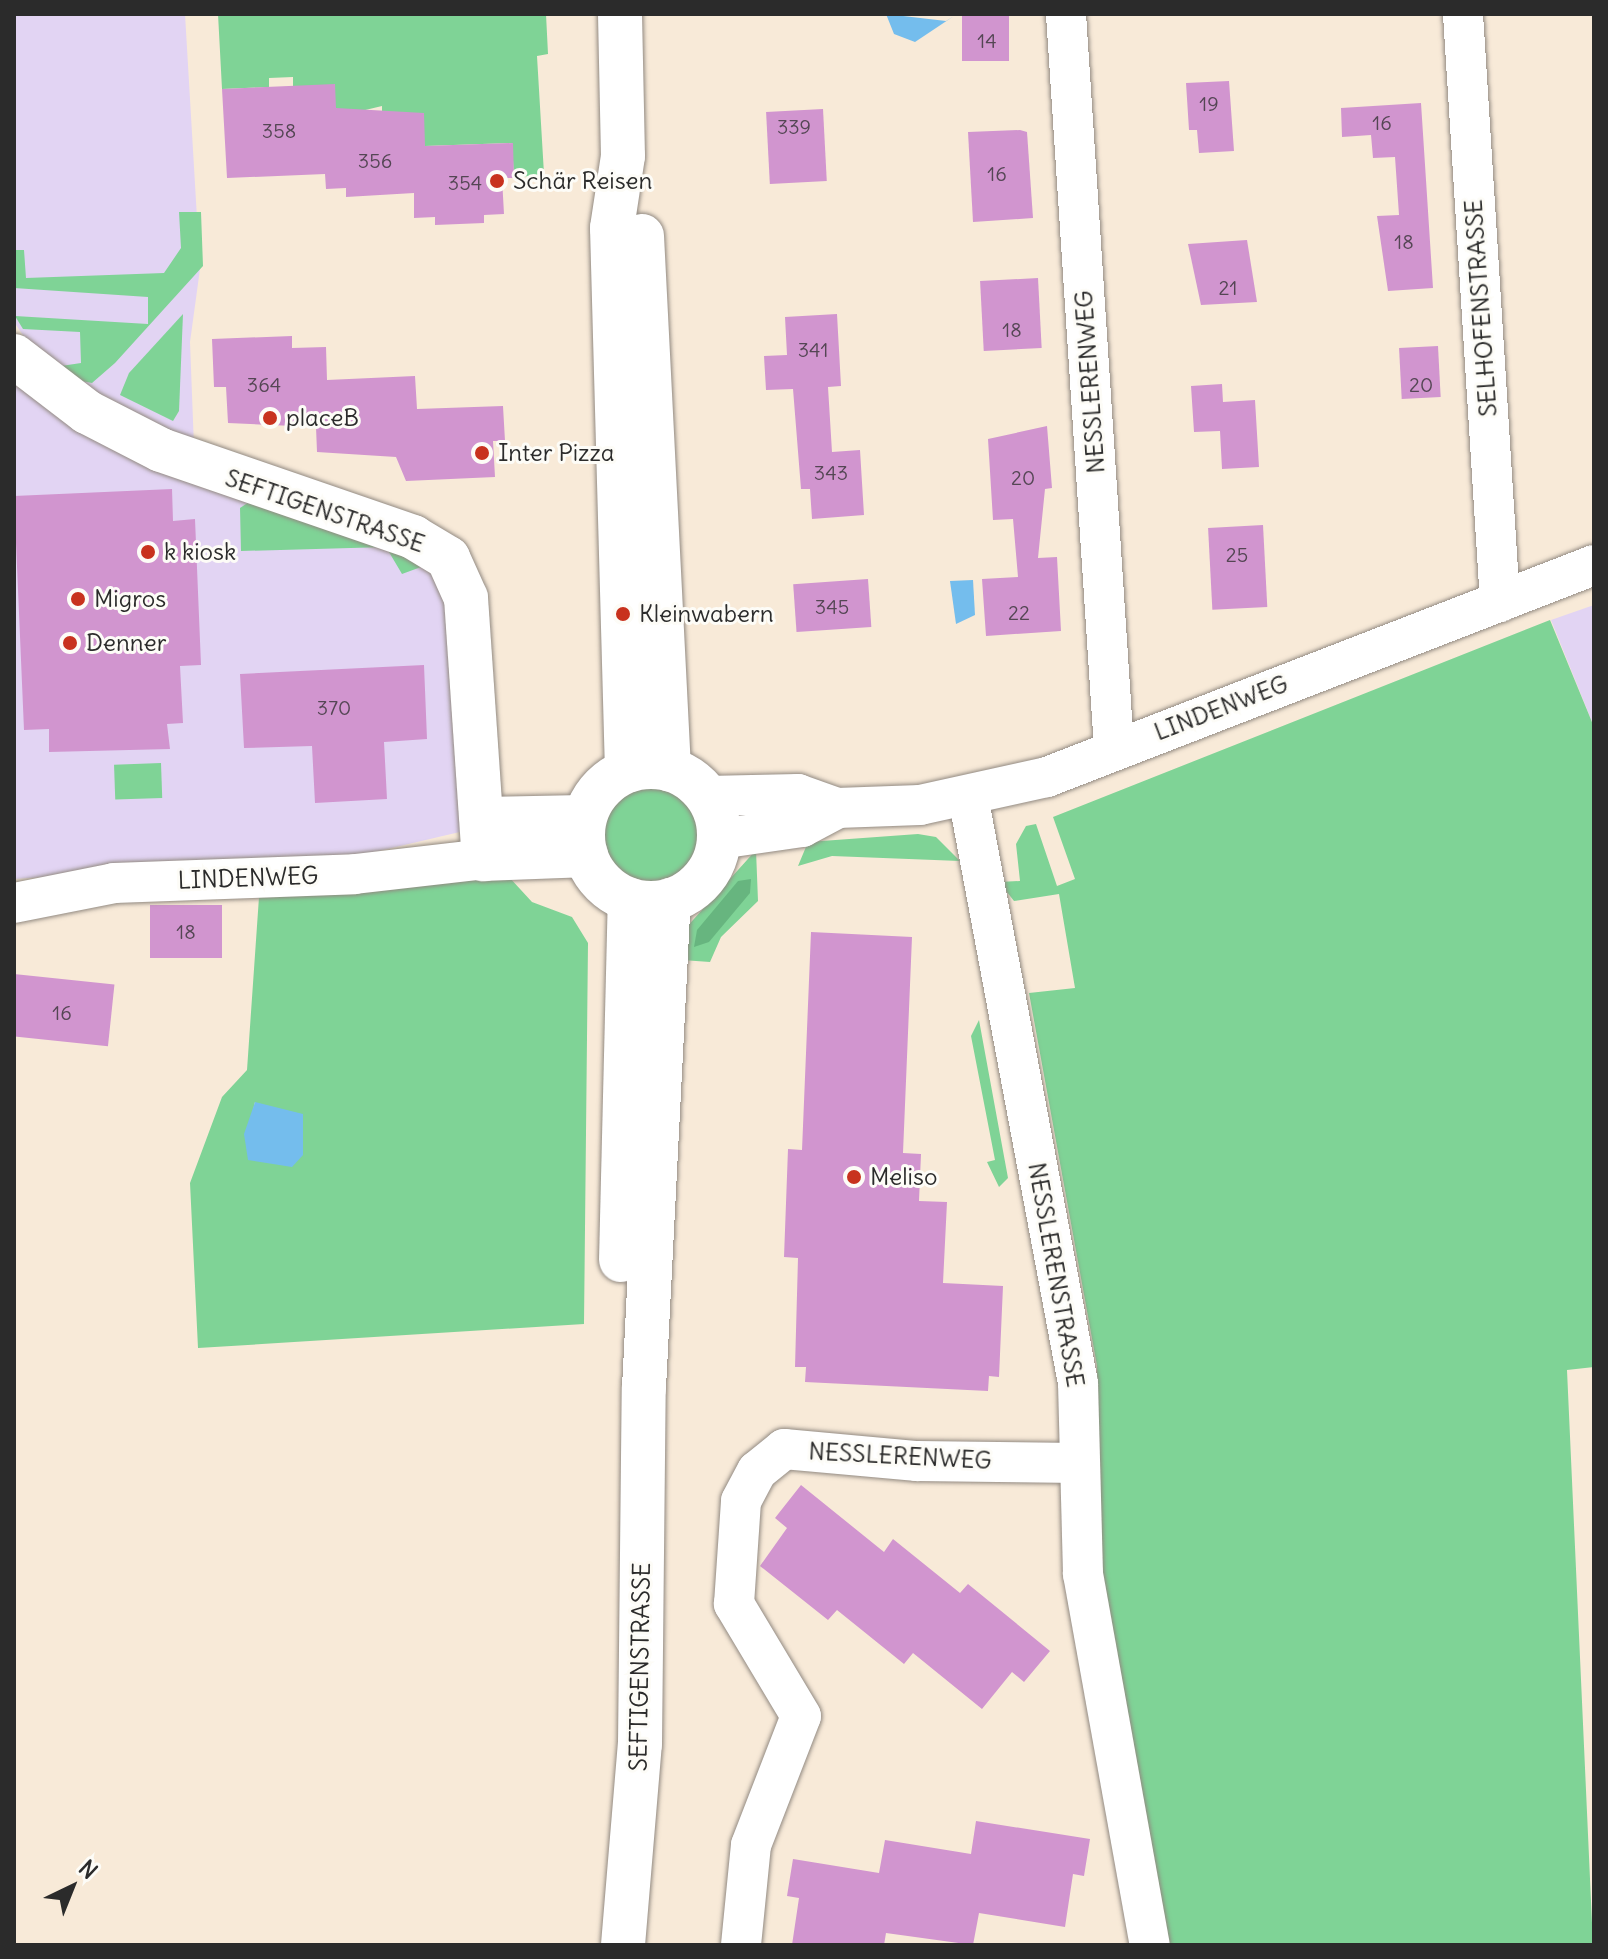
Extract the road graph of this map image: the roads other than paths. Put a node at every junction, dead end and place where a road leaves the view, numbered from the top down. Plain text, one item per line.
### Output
1 (620, 14) edge
2 (1066, 14) edge
3 (1463, 14) edge
4 (14, 356) edge
5 (1594, 565) edge
6 (1500, 602) junction
7 (1114, 749) junction
8 (648, 770) junction
9 (707, 796) junction
10 (968, 796) junction
11 (837, 808) junction
12 (586, 836) junction
13 (483, 839) junction
14 (719, 839) junction
15 (650, 901) junction
16 (14, 903) edge
17 (1079, 1463) junction
18 (623, 1945) edge
19 (741, 1945) edge
20 (1150, 1945) edge

1 - 8 main road
2 - 7 street, NESSLERENWEG
3 - 6 street, SELHOFENSTRASSE
4 - 13 main road, SEFTIGENSTRASSE
5 - 6 street, LINDENWEG
6 - 7 street, LINDENWEG
7 - 10 street, LINDENWEG
8 - 9 main road
8 - 12 main road
9 - 11 street, LINDENWEG
9 - 14 main road
10 - 11 street, LINDENWEG
10 - 17 street, NESSLERENSTRASSE
11 - 14 street, LINDENWEG
12 - 13 main road, LINDENWEG
12 - 15 main road
13 - 16 street, LINDENWEG
14 - 15 main road
15 - 18 main road, SEFTIGENSTRASSE
17 - 19 street, NESSLERENWEG
17 - 20 street, NESSLERENSTRASSE

